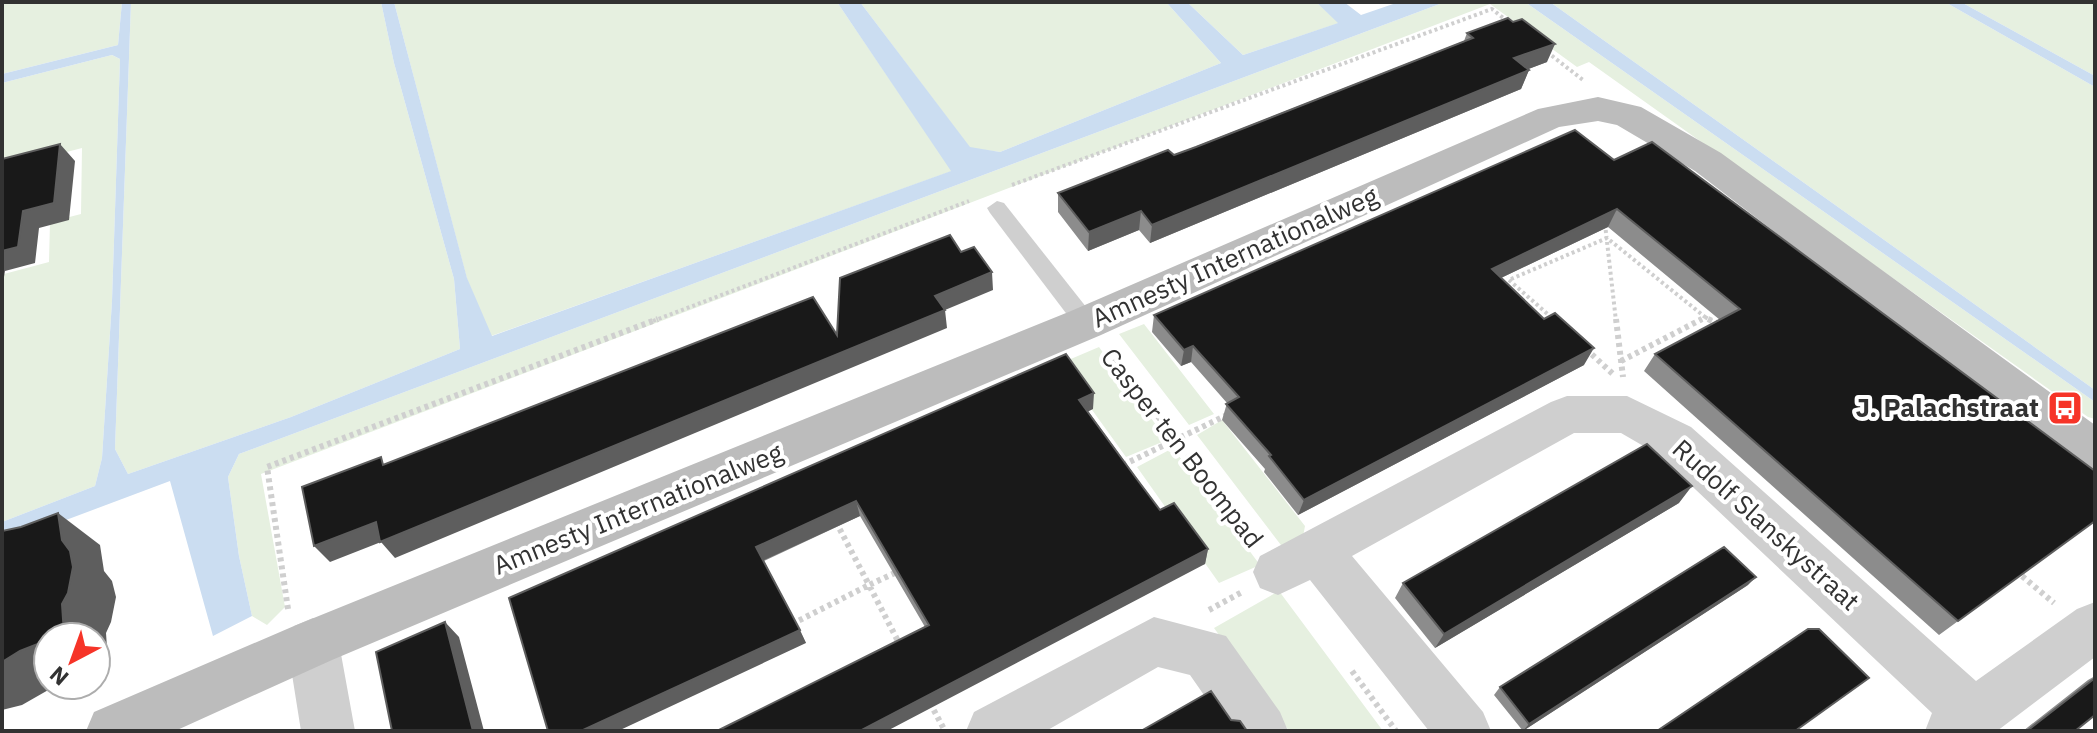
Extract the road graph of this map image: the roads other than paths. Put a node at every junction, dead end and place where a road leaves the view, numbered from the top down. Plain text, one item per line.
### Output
1 (998, 199) road end
2 (1086, 323) junction
3 (2095, 451) edge
4 (2092, 629) edge
5 (304, 648) junction
6 (1962, 722) edge
7 (113, 731) edge
8 (328, 731) edge
9 (993, 731) edge
10 (1261, 731) edge
11 (1464, 731) edge

1 - 2 lane
2 - 3 street, Amnesty Internationalweg
2 - 5 street, Amnesty Internationalweg
4 - 6 street
5 - 7 street, Amnesty Internationalweg
5 - 8 street
6 - 11 street, Rudolf Slanskystraat
9 - 10 street

